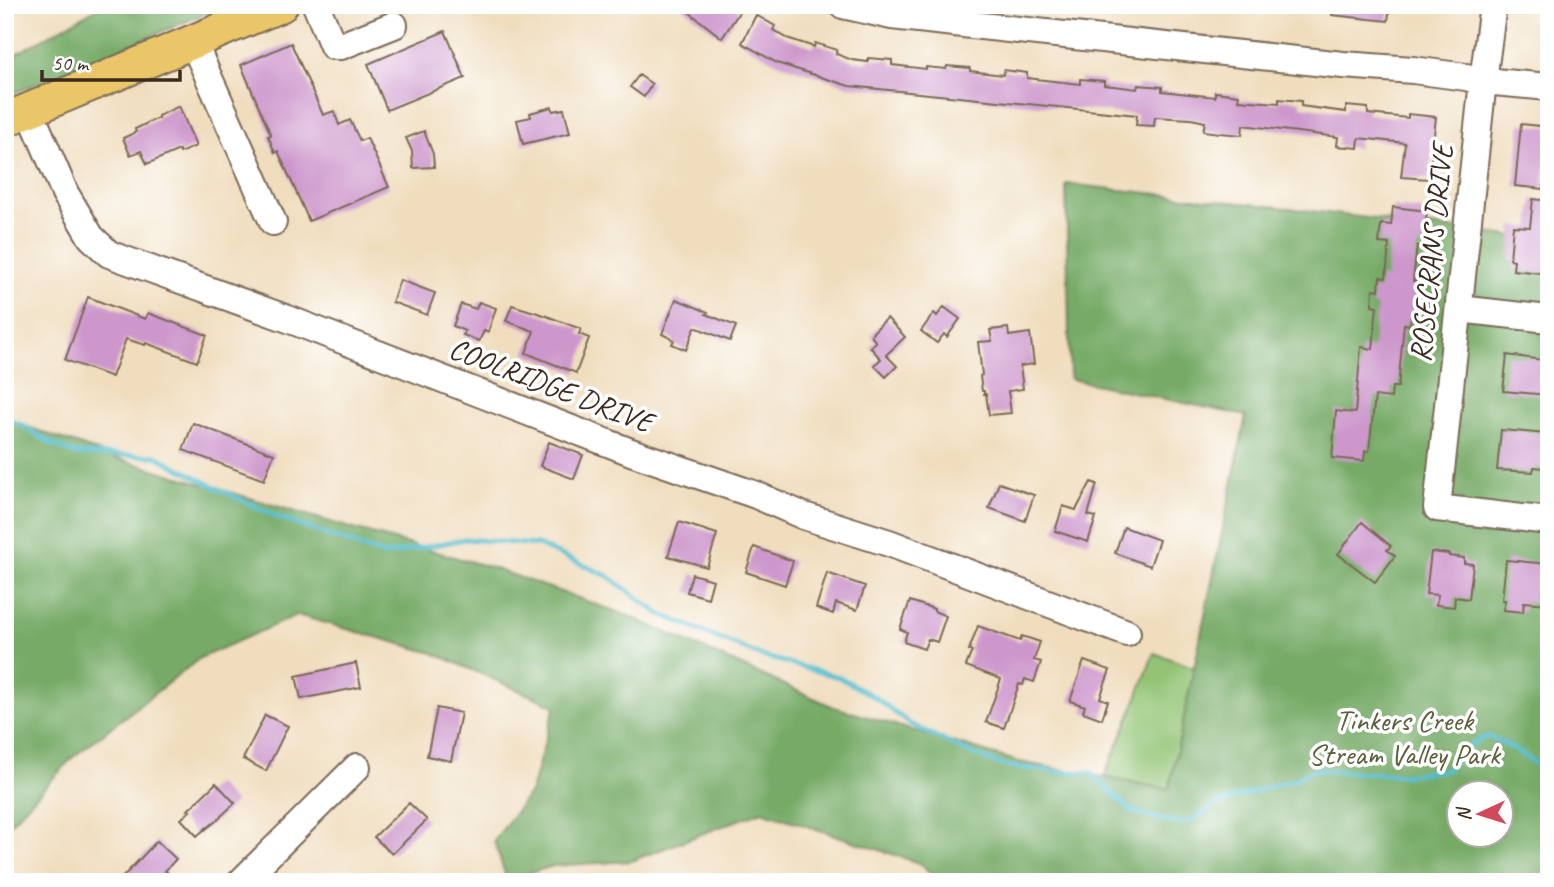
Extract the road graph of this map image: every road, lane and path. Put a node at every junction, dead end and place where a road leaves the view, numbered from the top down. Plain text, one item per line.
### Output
1 (281, 5) edge
2 (316, 5) edge
3 (843, 5) edge
4 (1493, 5) edge
5 (394, 25) dead end
6 (193, 42) junction
7 (1483, 81) junction
8 (1549, 87) edge
9 (17, 115) edge
10 (273, 222) dead end
11 (1459, 309) junction
12 (1549, 319) edge
13 (1549, 522) edge
14 (1127, 633) dead end
15 (357, 767) dead end
16 (241, 882) edge

1 - 6 main road
2 - 5 street
3 - 7 street
4 - 7 street, ROSECRANS DRIVE
6 - 9 main road
6 - 10 street
7 - 8 street
7 - 11 street, ROSECRANS DRIVE
9 - 14 street, COOLRIDGE DRIVE
11 - 12 street
11 - 13 street, ROSECRANS DRIVE
15 - 16 street

